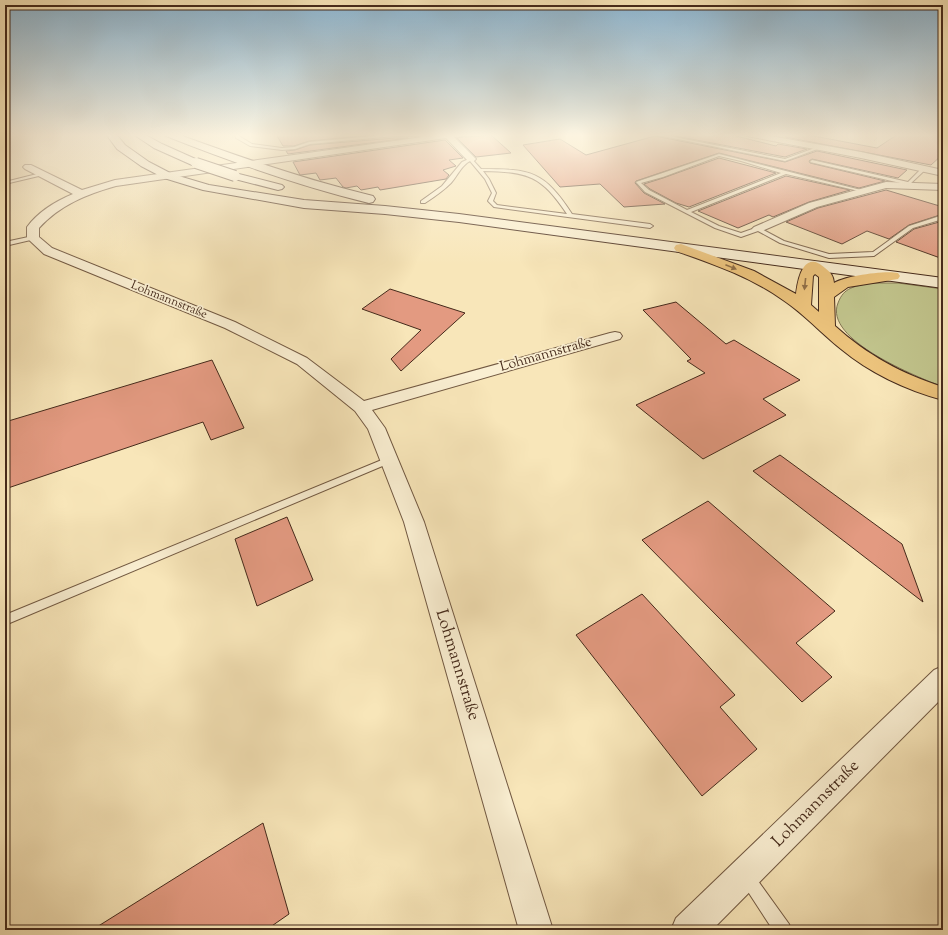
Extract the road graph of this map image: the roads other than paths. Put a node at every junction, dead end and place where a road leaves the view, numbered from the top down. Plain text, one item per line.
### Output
1 (28, 178) edge
2 (48, 178) edge
3 (151, 178) edge
4 (173, 178) edge
5 (241, 178) edge
6 (294, 178) edge
7 (453, 178) edge
8 (486, 178) edge
9 (536, 178) edge
10 (655, 178) edge
11 (773, 178) edge
12 (806, 178) edge
13 (881, 178) edge
14 (915, 178) edge
15 (5, 184) edge
16 (943, 187) edge
17 (863, 191) junction
18 (79, 193) junction
19 (423, 202) dead end
20 (385, 210) junction
21 (689, 211) junction
22 (570, 215) junction
23 (943, 217) edge
24 (459, 218) junction
25 (650, 226) dead end
26 (758, 229) junction
27 (33, 238) junction
28 (5, 244) edge
29 (681, 248) junction
30 (814, 265) junction
31 (893, 276) junction
32 (943, 283) edge
33 (827, 295) junction
34 (803, 306) junction
35 (827, 326) junction
36 (615, 336) dead end
37 (943, 394) edge
38 (361, 407) junction
39 (389, 460) junction
40 (5, 620) edge
41 (943, 678) edge
42 (745, 875) junction
43 (536, 930) edge
44 (688, 930) edge
45 (783, 930) edge

1 - 15 lane
2 - 18 street
3 - 18 street
4 - 20 main road
5 - 20 main road, bridge
6 - 24 main road
7 - 19 lane
8 - 22 lane
9 - 22 lane
10 - 21 lane
11 - 21 lane
12 - 17 lane
13 - 14 lane
16 - 17 street
17 - 26 street
18 - 27 street
20 - 24 main road
21 - 26 lane
22 - 25 lane
23 - 26 lane
24 - 29 main road
27 - 28 lane
27 - 38 street, Lohmannstraße
29 - 30 main road
29 -> 34 highway
30 - 31 main road
30 - 33 highway
30 -> 34 highway
31 - 32 main road
31 - 33 highway
33 - 35 highway
34 - 35 highway
35 - 37 highway
36 - 38 street, Lohmannstraße
38 - 39 street, Lohmannstraße
39 - 40 lane
39 - 43 street, Lohmannstraße
41 - 42 street, Lohmannstraße
42 - 44 street, Lohmannstraße
42 - 45 lane

